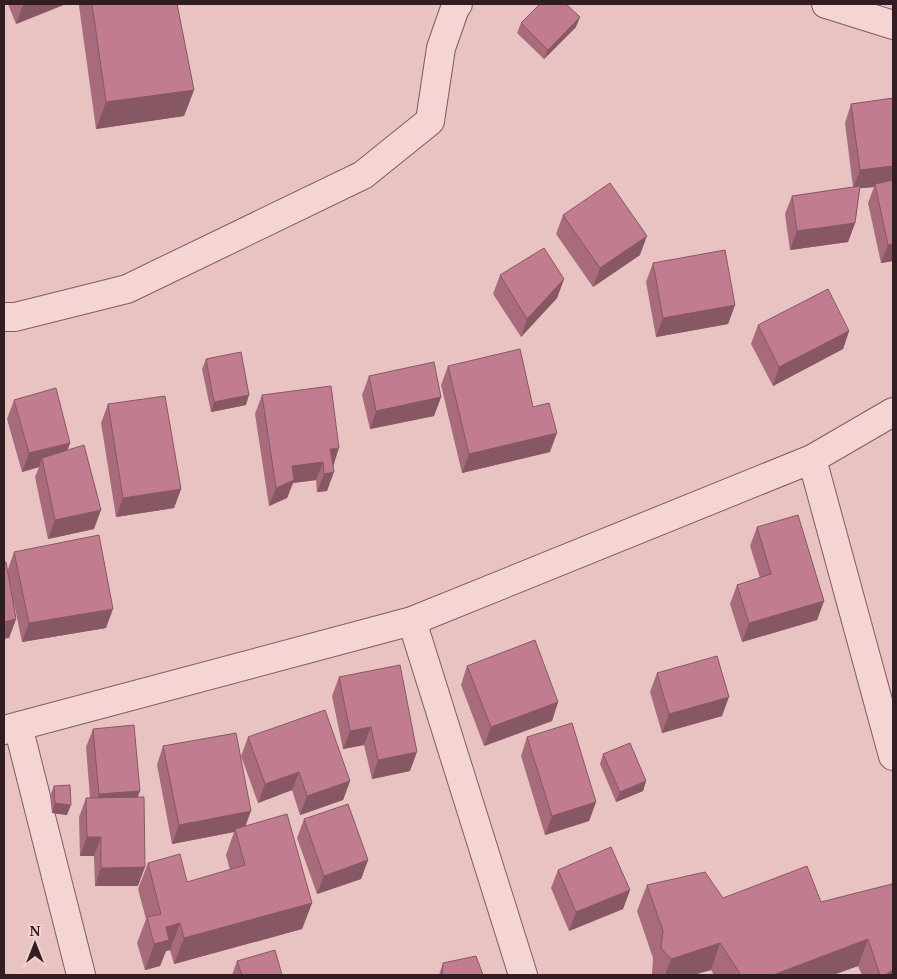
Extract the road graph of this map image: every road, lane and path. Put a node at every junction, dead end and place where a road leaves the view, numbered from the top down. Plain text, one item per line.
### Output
1 (458, 4) edge
2 (826, 4) edge
3 (893, 25) edge
4 (4, 316) edge
5 (893, 412) edge
6 (812, 459) junction
7 (412, 621) junction
8 (11, 728) edge
9 (893, 756) edge
10 (81, 975) edge
11 (523, 975) edge

1 - 4 street
2 - 3 street
5 - 6 street
6 - 7 street
6 - 9 street
7 - 8 street
7 - 11 street
8 - 10 street

